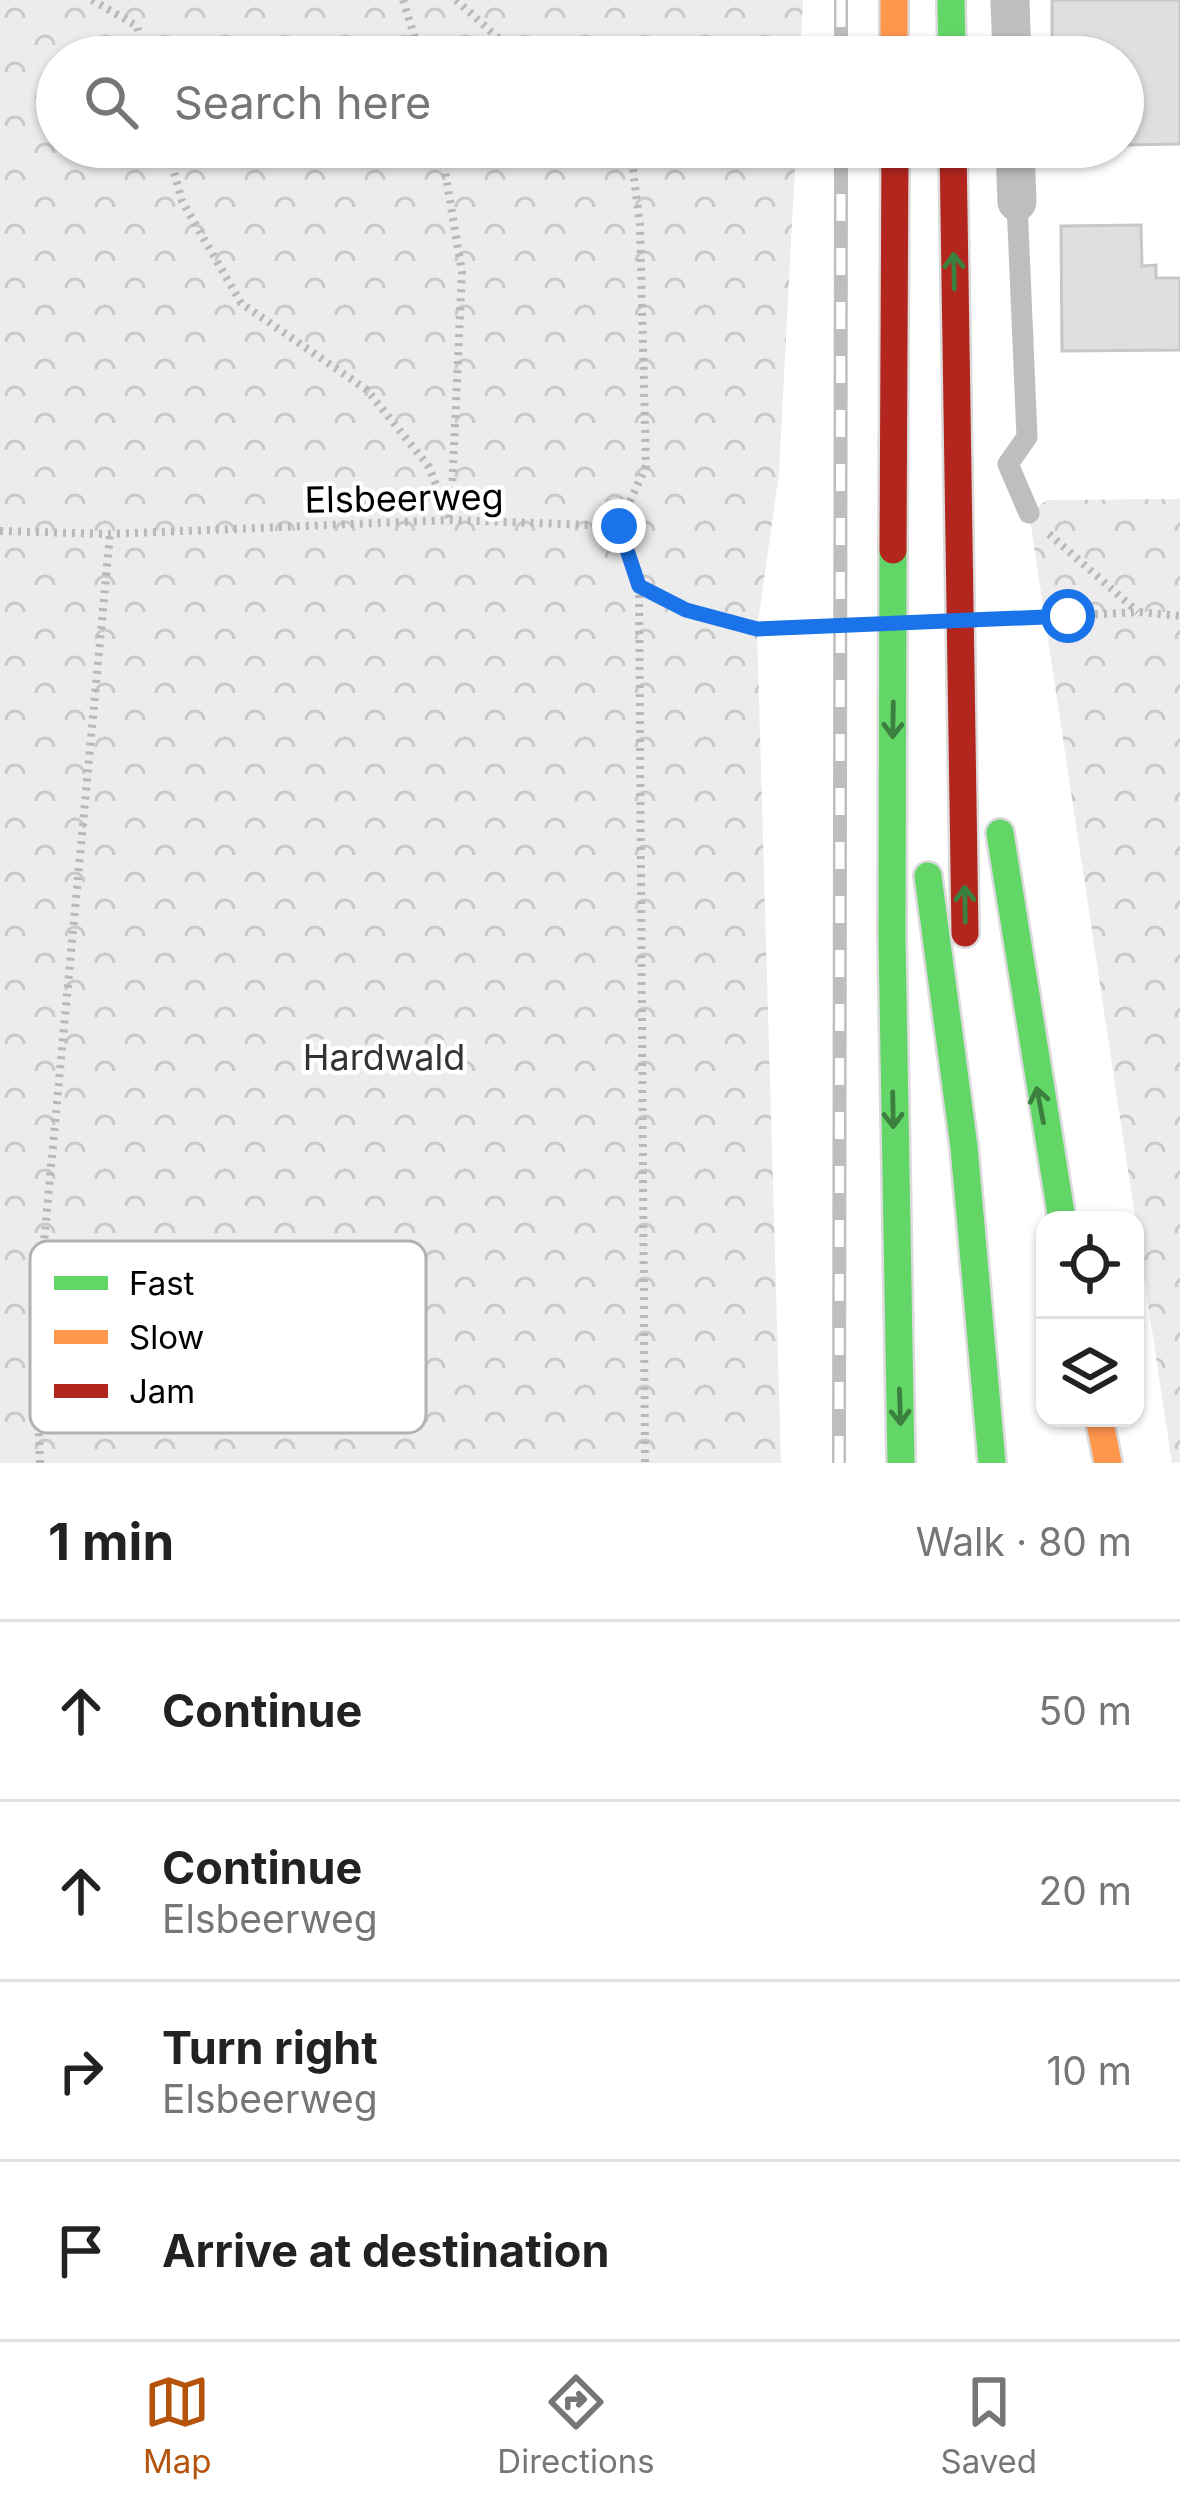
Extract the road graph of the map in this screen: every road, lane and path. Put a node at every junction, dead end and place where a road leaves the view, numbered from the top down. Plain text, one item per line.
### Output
1 (92, 0) edge
2 (404, 0) edge
3 (456, 0) edge
4 (894, 0) edge
5 (951, 0) edge
6 (1010, 0) edge
7 (140, 36) edge
8 (415, 36) edge
9 (496, 36) edge
10 (894, 36) edge
11 (952, 36) edge
12 (1011, 36) edge
13 (173, 168) edge
14 (445, 168) edge
15 (633, 168) edge
16 (895, 168) edge
17 (952, 168) edge
18 (1016, 168) edge
19 (1017, 202) joint
20 (955, 388) junction
21 (896, 393) junction
22 (1029, 513) joint
23 (450, 520) junction
24 (619, 526) junction
25 (0, 531) edge
26 (110, 534) junction
27 (639, 586) junction
28 (1138, 612) junction
29 (1180, 616) edge
30 (992, 764) dead end
31 (922, 774) dead end
32 (997, 808) dead end
33 (926, 845) dead end
34 (964, 1147) junction
35 (1060, 1211) edge
36 (44, 1241) edge
37 (1101, 1427) edge
38 (39, 1433) edge
39 (40, 1463) edge
40 (645, 1463) edge
41 (901, 1463) edge
42 (992, 1463) edge
43 (1108, 1463) edge

1 - 7 path
2 - 8 path
3 - 9 path
4 - 10 highway
5 - 11 highway
6 - 12 street
13 - 23 path
14 - 23 path
15 - 24 path
16 - 21 highway
20 -> 17 highway
18 - 19 street
19 - 22 lane
20 - 30 highway
34 -> 20 highway
21 - 31 highway
21 -> 41 highway
22 - 28 path
23 - 24 path, Elsbeerweg
23 - 26 path, Elsbeerweg
24 - 27 path
25 - 26 path, Elsbeerweg
26 - 36 path
27 - 28 path, bridge
27 - 40 path
28 - 29 path
35 -> 32 highway
33 - 34 highway
34 - 42 highway
37 - 43 highway
38 - 39 path

